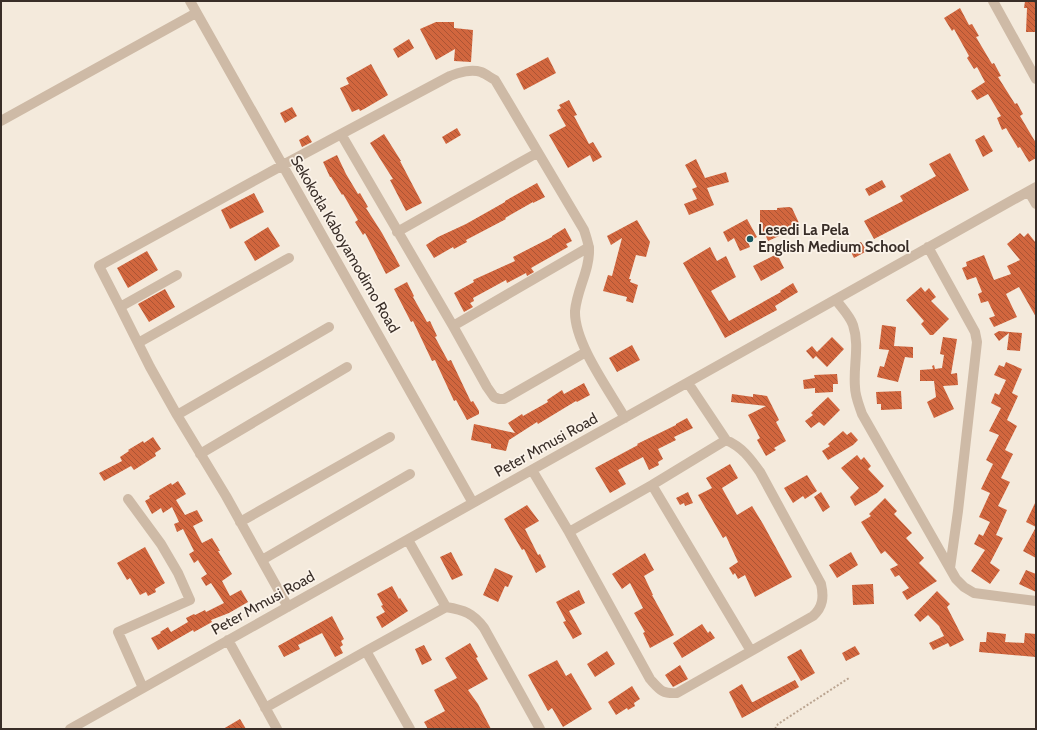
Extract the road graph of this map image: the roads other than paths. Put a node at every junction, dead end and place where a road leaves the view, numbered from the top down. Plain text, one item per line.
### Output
1 (190, 1) edge
2 (994, 2) edge
3 (196, 13) junction
4 (1036, 79) edge
5 (1, 121) edge
6 (341, 134) junction
7 (537, 153) junction
8 (283, 165) junction
9 (1032, 190) edge
10 (1036, 204) edge
11 (397, 232) junction
12 (589, 247) junction
13 (928, 247) junction
14 (288, 258) dead end
15 (177, 275) dead end
16 (836, 300) junction
17 (120, 307) junction
18 (453, 326) junction
19 (329, 327) dead end
20 (138, 343) junction
21 (586, 352) junction
22 (347, 367) dead end
23 (688, 383) junction
24 (177, 415) junction
25 (625, 418) junction
26 (390, 437) dead end
27 (726, 440) junction
28 (200, 454) junction
29 (532, 470) junction
30 (410, 474) dead end
31 (652, 485) junction
32 (128, 499) dead end
33 (473, 503) junction
34 (240, 522) junction
35 (569, 532) junction
36 (408, 540) junction
37 (262, 560) junction
38 (950, 568) junction
39 (1036, 601) edge
40 (288, 607) junction
41 (446, 608) junction
42 (228, 640) junction
43 (366, 651) junction
44 (751, 651) junction
45 (143, 688) junction
46 (265, 708) junction
47 (70, 729) edge
48 (277, 729) edge
49 (410, 729) edge
50 (540, 729) edge

1 - 3 street, Sekokotla Kaboyamodimo Road
2 - 4 street
3 - 5 street
3 - 8 street, Sekokotla Kaboyamodimo Road
6 - 7 street
6 - 8 street
6 - 11 street
7 - 11 street
7 - 12 street
8 - 17 street
8 - 33 street, Sekokotla Kaboyamodimo Road
9 - 10 street
9 - 13 street, Peter Mmusi Road
11 - 18 street
12 - 18 street
12 - 21 street
13 - 16 street, Peter Mmusi Road
13 - 38 street
14 - 20 street
15 - 17 street
16 - 23 street, Peter Mmusi Road
16 - 38 street
17 - 20 street
18 - 21 street
19 - 24 street
20 - 24 street
21 - 25 street
22 - 28 street
23 - 25 street, Peter Mmusi Road
23 - 27 street
24 - 28 street
25 - 29 street, Peter Mmusi Road
26 - 34 street
27 - 31 street
27 - 44 street
28 - 34 street
29 - 33 street, Peter Mmusi Road
29 - 35 street
30 - 37 street
31 - 35 street
31 - 44 street
32 - 45 street
33 - 36 street, Peter Mmusi Road
34 - 37 street
35 - 44 street
36 - 40 street, Peter Mmusi Road
36 - 41 street
37 - 40 street
38 - 39 street
40 - 42 street, Peter Mmusi Road
41 - 43 street
41 - 50 street
42 - 45 street, Peter Mmusi Road
42 - 46 street
43 - 46 street
43 - 49 street
45 - 47 street, Peter Mmusi Road
46 - 48 street

